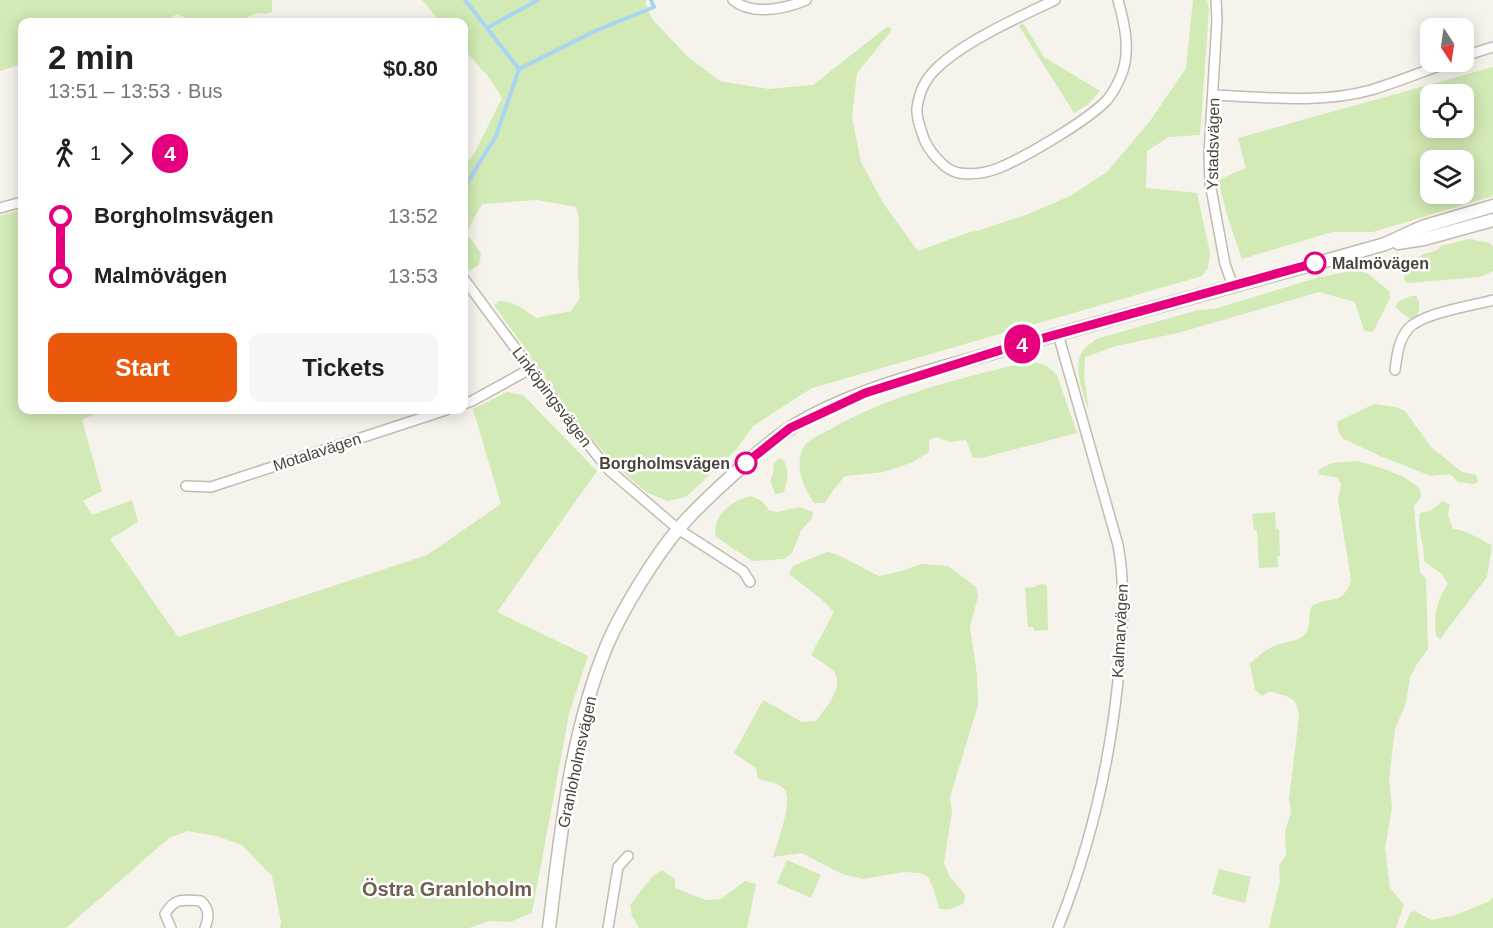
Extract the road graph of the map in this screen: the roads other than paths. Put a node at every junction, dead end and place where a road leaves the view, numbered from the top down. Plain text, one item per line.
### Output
1 (733, 0) edge
2 (806, 0) edge
3 (1055, 0) edge
4 (1118, 0) edge
5 (1216, 0) edge
6 (1493, 46) edge
7 (1474, 53) edge
8 (1421, 72) edge
9 (1213, 95) junction
10 (18, 203) edge
11 (1493, 206) edge
12 (0, 208) edge
13 (1493, 220) edge
14 (1385, 244) junction
15 (468, 284) edge
16 (1233, 286) junction
17 (1493, 300) edge
18 (1058, 334) junction
19 (530, 369) junction
20 (1395, 370) dead end
21 (468, 402) edge
22 (434, 414) edge
23 (186, 486) dead end
24 (678, 529) junction
25 (750, 582) dead end
26 (627, 856) dead end
27 (171, 928) edge
28 (205, 928) edge
29 (549, 928) edge
30 (608, 928) edge
31 (1058, 928) edge

1 - 2 street
3 - 4 street
5 - 9 street, Ystadsvägen
6 - 7 street
8 - 9 street
9 - 16 street, Ystadsvägen
10 - 12 street
11 - 14 street, Granloholmsvägen
13 - 14 street, Granloholmsvägen
14 - 16 street, Granloholmsvägen
15 - 19 street, Linköpingsvägen
16 - 18 street, Granloholmsvägen
17 - 20 street
18 - 24 street, Granloholmsvägen
18 - 31 street, Kalmarvägen
19 - 21 street
19 - 24 street, Linköpingsvägen
22 - 23 street, Motalavägen
24 - 25 street
24 - 29 street, Granloholmsvägen
26 - 30 street
27 - 28 street

